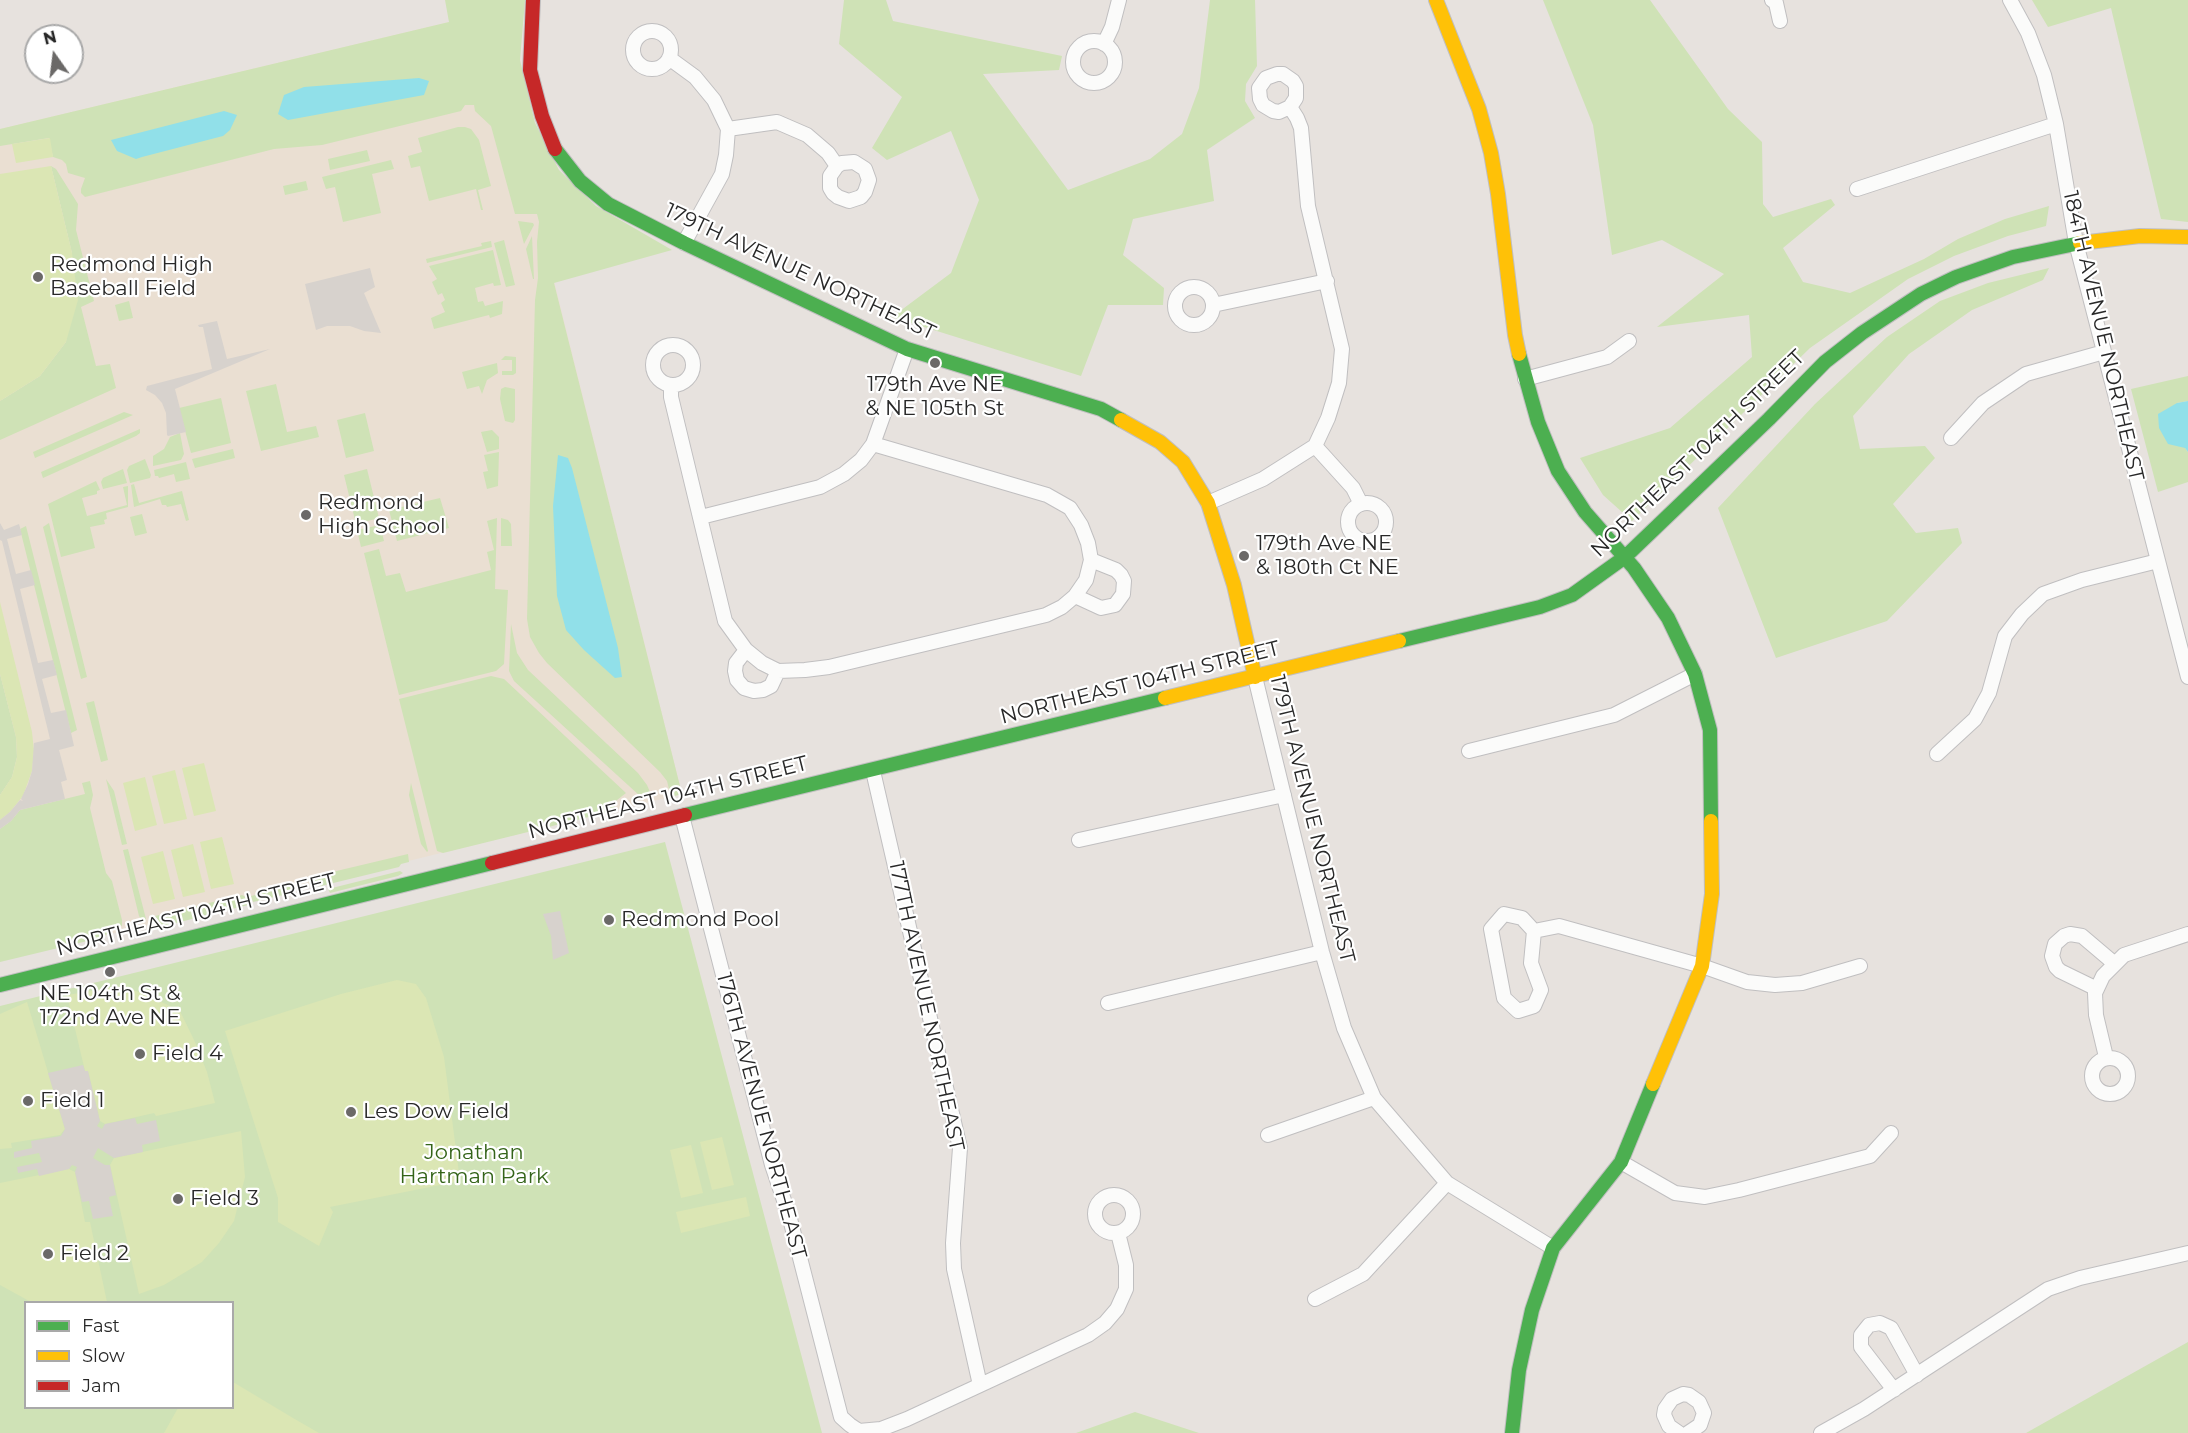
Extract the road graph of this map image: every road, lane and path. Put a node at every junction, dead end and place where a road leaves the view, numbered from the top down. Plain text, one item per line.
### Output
1 (533, 0) edge
2 (1119, 0) edge
3 (1436, 0) edge
4 (1773, 0) edge
5 (2010, 0) edge
6 (1780, 21) dead end
7 (1104, 44) dead end
8 (669, 58) dead end
9 (1290, 107) dead end
10 (2056, 124) junction
11 (728, 129) junction
12 (837, 166) dead end
13 (1857, 189) dead end
14 (2188, 237) edge
15 (684, 243) junction
16 (2076, 243) junction
17 (1327, 281) junction
18 (1213, 305) dead end
19 (1629, 341) dead end
20 (907, 349) junction
21 (2104, 352) junction
22 (1525, 379) junction
23 (671, 385) dead end
24 (1951, 438) dead end
25 (873, 444) junction
26 (1315, 446) junction
27 (1208, 503) junction
28 (1360, 504) dead end
29 (701, 517) junction
30 (1625, 557) junction
31 (1091, 560) junction
32 (2158, 561) junction
33 (1076, 596) junction
34 (746, 650) junction
35 (778, 671) junction
36 (1695, 674) junction
37 (2188, 676) edge
38 (1255, 678) junction
39 (1469, 751) dead end
40 (1937, 754) dead end
41 (873, 771) junction
42 (1284, 795) junction
43 (682, 816) junction
44 (1079, 840) dead end
45 (1534, 931) junction
46 (2188, 934) edge
47 (1322, 952) junction
48 (2115, 964) junction
49 (1702, 966) junction
50 (1860, 966) dead end
51 (0, 985) edge
52 (2097, 989) junction
53 (1108, 1003) dead end
54 (2106, 1058) dead end
55 (1374, 1098) junction
56 (1891, 1133) dead end
57 (1268, 1135) dead end
58 (1621, 1161) junction
59 (1448, 1183) junction
60 (1118, 1233) dead end
61 (1553, 1248) junction
62 (2188, 1253) edge
63 (1315, 1299) dead end
64 (1917, 1375) junction
65 (980, 1385) junction
66 (1894, 1390) junction
67 (1512, 1433) edge
68 (1679, 1433) edge
69 (1690, 1433) edge
70 (1821, 1433) edge

1 - 15 street, 179TH AVENUE NORTHEAST
2 - 7 street
3 - 22 street
4 - 6 street
5 - 10 street, 184TH AVENUE NORTHEAST
8 - 11 street
9 - 17 street
10 - 13 street
10 - 16 street, 184TH AVENUE NORTHEAST
11 - 12 street
11 - 15 street
14 - 16 street, NORTHEAST 104TH STREET
15 - 20 street, 179TH AVENUE NORTHEAST
16 - 21 street, 184TH AVENUE NORTHEAST
16 - 30 street, NORTHEAST 104TH STREET
17 - 18 street
17 - 26 street
19 - 22 street
20 - 25 street
20 - 27 street, 179TH AVENUE NORTHEAST
21 - 24 street
21 - 32 street, 184TH AVENUE NORTHEAST
22 - 30 street
23 - 29 street
25 - 29 street
25 - 31 street
26 - 27 street
26 - 28 street
27 - 38 street, 179TH AVENUE NORTHEAST
29 - 34 street
30 - 36 street
30 - 38 street, NORTHEAST 104TH STREET
31 - 33 street
31 - 33 street
32 - 37 street, 184TH AVENUE NORTHEAST
32 - 40 street
33 - 35 street
34 - 35 street
34 - 35 street
36 - 39 street
36 - 49 street
38 - 41 street, NORTHEAST 104TH STREET
38 - 42 street, 179TH AVENUE NORTHEAST
41 - 43 street, NORTHEAST 104TH STREET
41 - 65 street, 177TH AVENUE NORTHEAST
42 - 44 street
42 - 47 street, 179TH AVENUE NORTHEAST
43 - 51 street, NORTHEAST 104TH STREET
43 - 65 street, 176TH AVENUE NORTHEAST
45 - 45 street
45 - 49 street
46 - 48 street
47 - 53 street
47 - 55 street, 179TH AVENUE NORTHEAST
48 - 52 street
48 - 52 street
49 - 50 street
49 - 58 street
52 - 54 street
55 - 57 street
55 - 59 street, 179TH AVENUE NORTHEAST
56 - 58 street
58 - 61 street
59 - 61 street, 179TH AVENUE NORTHEAST
59 - 63 street
60 - 65 street
61 - 67 street
62 - 64 street
64 - 66 street
64 - 66 street
66 - 70 street
68 - 69 street

